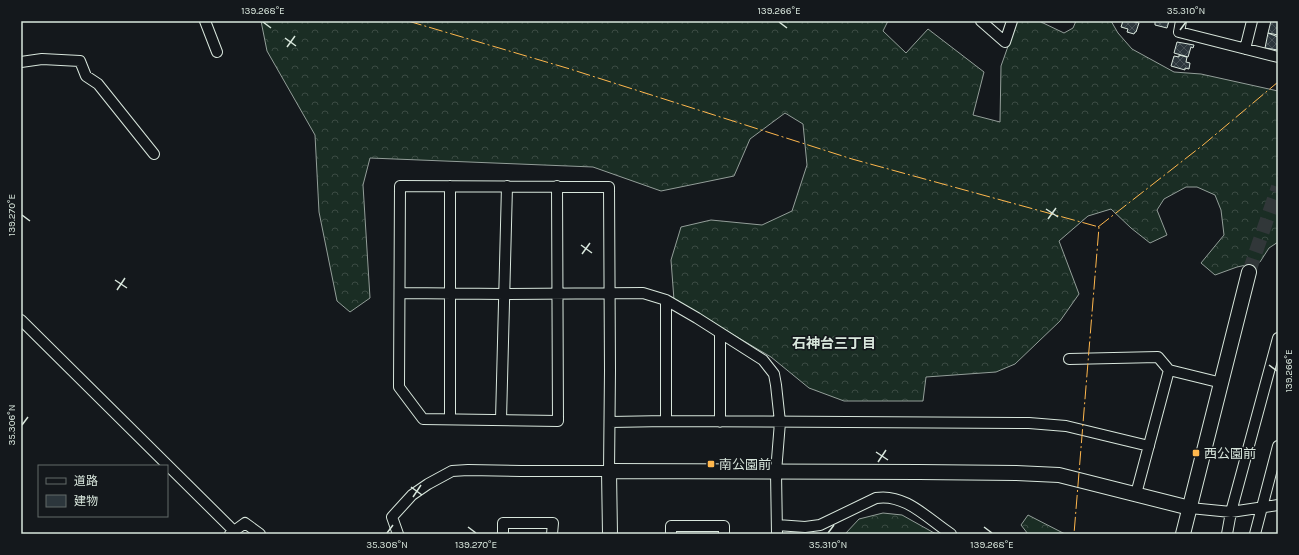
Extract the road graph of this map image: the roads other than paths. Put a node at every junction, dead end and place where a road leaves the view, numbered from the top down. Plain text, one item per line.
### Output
1 (205, 21) edge
2 (980, 21) edge
3 (1012, 21) edge
4 (1181, 21) edge
5 (1252, 21) edge
6 (1245, 49) junction
7 (217, 52) dead end
8 (1278, 57) edge
9 (21, 62) edge
10 (154, 154) dead end
11 (450, 186) junction
12 (507, 186) junction
13 (557, 186) junction
14 (1249, 272) tunnel mouth
15 (557, 293) junction
16 (610, 293) junction
17 (400, 294) junction
18 (451, 294) junction
19 (505, 294) junction
20 (666, 300) junction
21 (21, 320) edge
22 (720, 333) junction
23 (1278, 338) edge
24 (1069, 359) dead end
25 (1168, 370) junction
26 (1222, 383) junction
27 (450, 419) junction
28 (502, 420) junction
29 (666, 421) junction
30 (610, 422) junction
31 (720, 422) junction
32 (780, 422) junction
33 (1149, 446) junction
34 (1278, 446) edge
35 (165, 465) edge
36 (168, 468) edge
37 (609, 471) junction
38 (776, 472) junction
39 (1136, 494) junction
40 (1278, 505) edge
41 (1190, 508) junction
42 (1261, 508) junction
43 (1231, 512) junction
44 (777, 530) edge
45 (232, 532) edge
46 (260, 534) edge
47 (398, 534) edge
48 (503, 534) edge
49 (552, 534) edge
50 (610, 534) edge
51 (671, 534) edge
52 (724, 534) edge
53 (951, 534) edge
54 (1183, 534) edge
55 (1227, 534) edge
56 (1255, 534) edge

1 - 7 street
2 - 3 street
4 - 6 street
5 - 6 street
6 - 8 street
9 - 10 street
11 - 12 street
11 - 17 street
11 - 18 street
12 - 13 street
12 - 19 street
13 - 15 street
13 - 16 street
14 - 26 street
15 - 16 street
15 - 19 street
15 - 28 street
16 - 20 street
16 - 30 street
17 - 18 street
17 - 27 street
18 - 19 street
18 - 27 street
19 - 28 street
20 - 22 street
20 - 29 street
21 - 35 street
22 - 31 street
22 - 32 street
23 - 43 street
24 - 25 street
25 - 26 street
25 - 33 street
26 - 41 street
27 - 28 street
29 - 30 street
29 - 31 street
30 - 37 street
31 - 32 street
32 - 33 street
32 - 38 street
33 - 39 street
34 - 42 street
36 - 45 street
37 - 38 street
37 - 47 street
37 - 50 street
38 - 39 street
38 - 44 street
39 - 41 street
40 - 42 street
41 - 43 street
41 - 54 street
42 - 43 street
42 - 56 street
43 - 55 street
44 - 53 street
45 - 46 street
48 - 49 street
51 - 52 street

